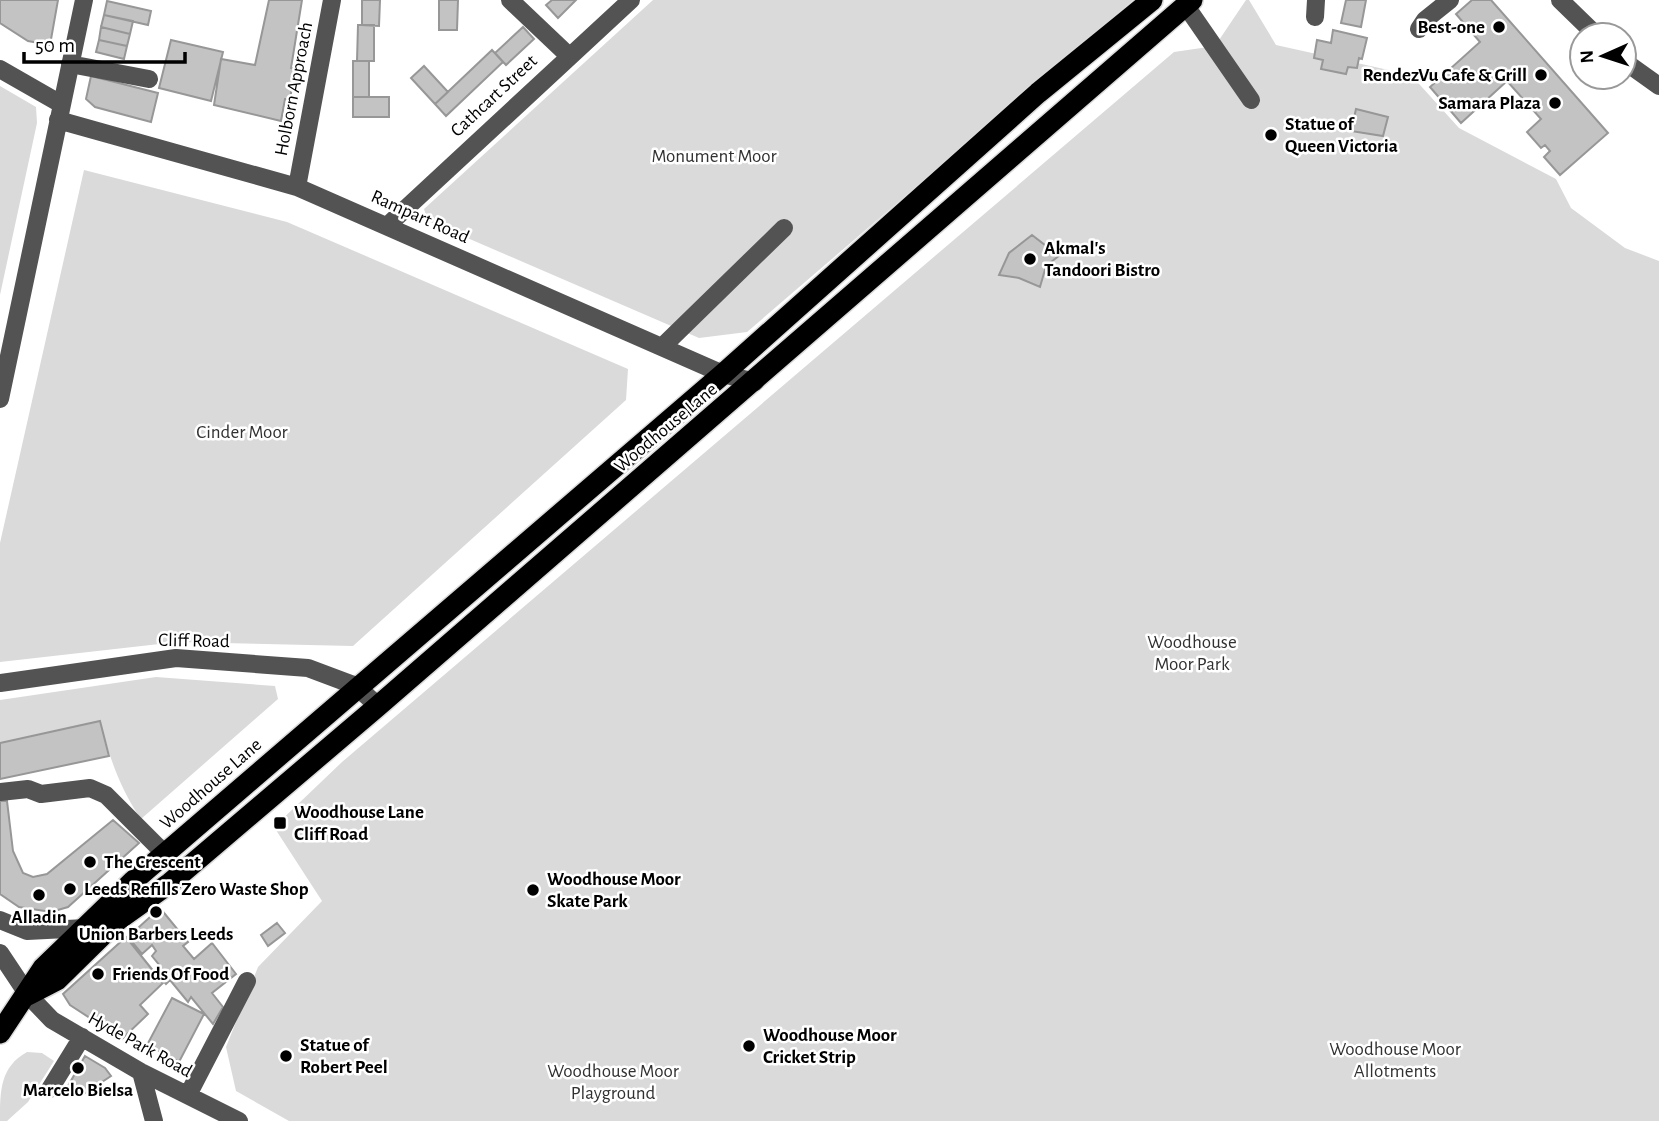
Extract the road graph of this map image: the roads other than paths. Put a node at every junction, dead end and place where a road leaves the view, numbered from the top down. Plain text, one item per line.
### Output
1 (84, 0) edge
2 (331, 0) edge
3 (510, 0) edge
4 (631, 0) edge
5 (1152, 0) edge
6 (1450, 0) edge
7 (1560, 0) edge
8 (1189, 3) edge
9 (1582, 21) edge
10 (1419, 29) dead end
11 (568, 55) junction
12 (70, 64) junction
13 (0, 69) edge
14 (1638, 71) edge
15 (149, 79) dead end
16 (1659, 86) edge
17 (1251, 100) dead end
18 (60, 112) junction
19 (298, 187) junction
20 (388, 225) junction
21 (784, 228) dead end
22 (662, 346) junction
23 (723, 374) junction
24 (755, 382) junction
25 (0, 399) edge
26 (0, 683) edge
27 (356, 686) junction
28 (378, 706) junction
29 (0, 792) edge
30 (166, 855) junction
31 (0, 920) edge
32 (86, 928) junction
33 (0, 953) edge
34 (247, 981) dead end
35 (28, 995) junction
36 (0, 1033) edge
37 (82, 1037) junction
38 (141, 1072) junction
39 (50, 1089) dead end
40 (188, 1095) junction
41 (154, 1121) edge
42 (239, 1121) edge

1 - 12 street
2 - 19 street, Holborn Approach
3 - 11 street
4 - 11 street, Cathcart Street
5 - 23 highway, Woodhouse Lane
6 - 10 street
7 - 9 street
8 - 17 street
8 - 24 highway, Woodhouse Lane
11 - 20 street, Cathcart Street
12 - 15 street
12 - 18 street
13 - 18 street, Rampart Road
14 - 16 street
18 - 19 street, Rampart Road
18 - 25 street
19 - 20 street, Rampart Road
20 - 22 street, Rampart Road
21 - 22 street
22 - 23 street, Rampart Road
23 - 24 street, Rampart Road
23 - 27 highway, Woodhouse Lane
24 - 28 highway, Woodhouse Lane
26 - 27 street, Cliff Road
27 - 28 street, Cliff Road
27 - 30 highway, Woodhouse Lane
28 - 35 highway, Woodhouse Lane
29 - 30 street
30 - 32 highway, Woodhouse Lane
31 - 32 street
32 - 35 highway, Woodhouse Lane
33 - 35 street, Hyde Park Road
34 - 40 street
35 - 36 highway
35 - 37 street, Hyde Park Road
37 - 38 street, Hyde Park Road
37 - 39 street
38 - 40 street, Hyde Park Road
38 - 41 street
40 - 42 street, Hyde Park Road

